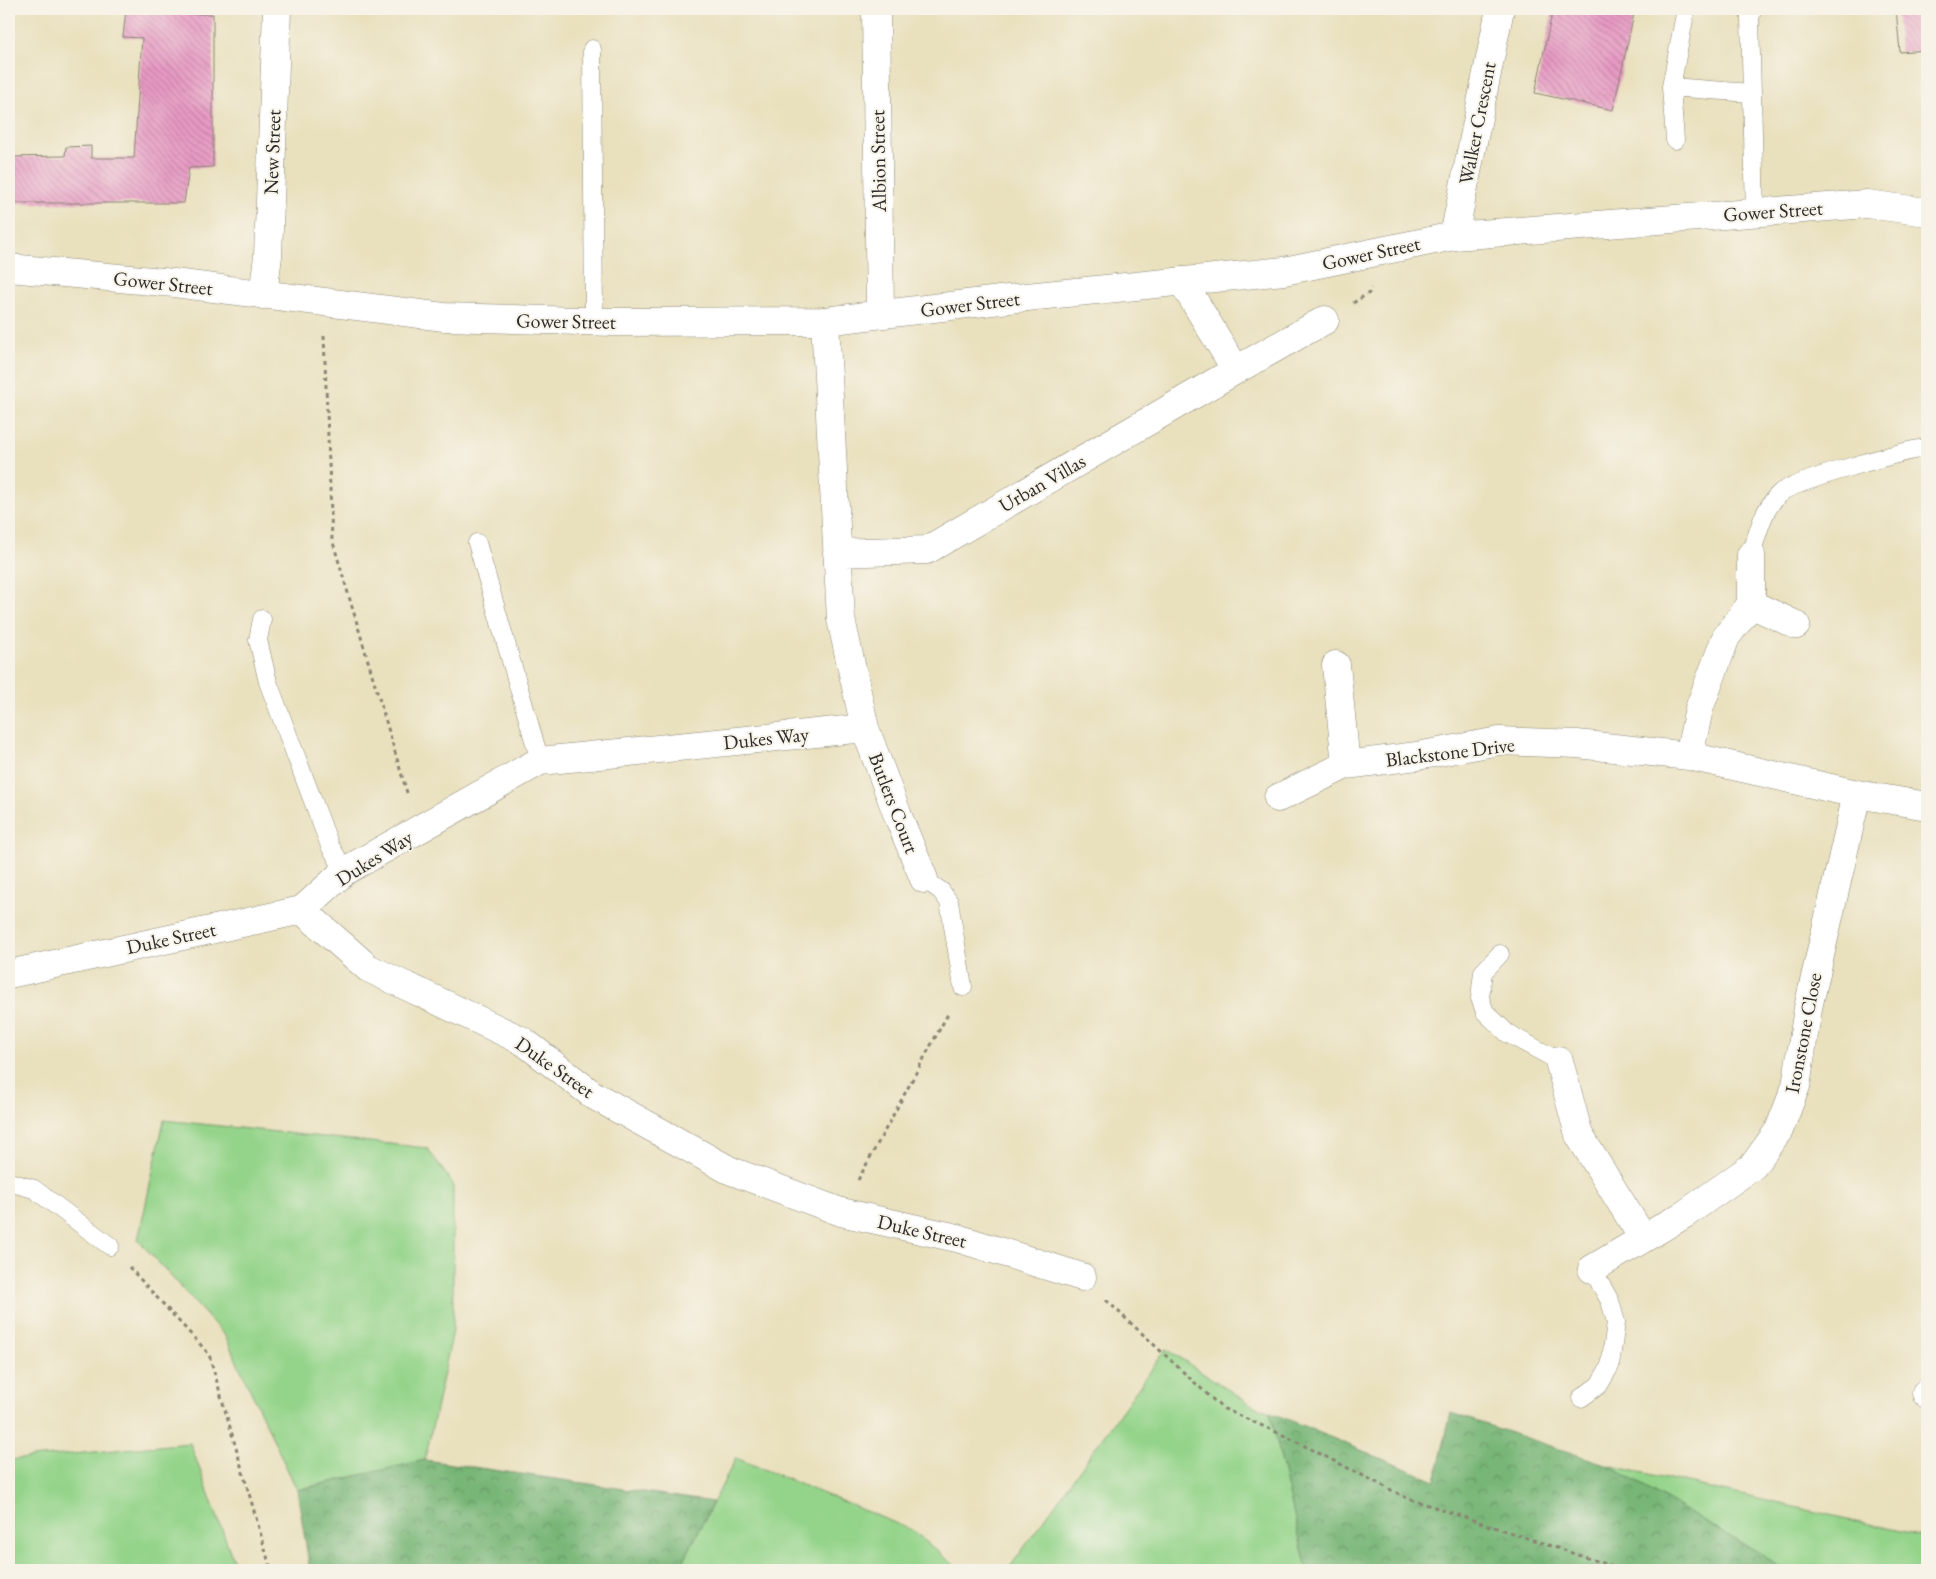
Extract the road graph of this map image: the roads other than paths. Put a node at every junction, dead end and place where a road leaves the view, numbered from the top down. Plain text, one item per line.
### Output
1 (276, 9) edge
2 (876, 9) edge
3 (1500, 9) edge
4 (1686, 9) edge
5 (1753, 9) edge
6 (592, 49) dead end
7 (1671, 87) junction
8 (1751, 93) junction
9 (1675, 140) dead end
10 (1755, 212) junction
11 (1927, 212) edge
12 (1454, 236) junction
13 (9, 268) edge
14 (1182, 282) junction
15 (264, 295) junction
16 (880, 314) junction
17 (1325, 320) dead end
18 (825, 321) junction
19 (594, 322) junction
20 (1236, 370) junction
21 (1927, 448) edge
22 (476, 543) dead end
23 (837, 553) junction
24 (1751, 555) joint
25 (1751, 604) junction
26 (262, 619) dead end
27 (1796, 625) dead end
28 (1336, 665) dead end
29 (865, 728) junction
30 (1689, 756) junction
31 (540, 761) junction
32 (1346, 765) junction
33 (1857, 794) junction
34 (1278, 798) dead end
35 (1927, 806) edge
36 (345, 871) junction
37 (924, 879) joint
38 (302, 910) junction
39 (1500, 954) dead end
40 (9, 974) edge
41 (962, 988) road end
42 (1559, 1061) joint
43 (9, 1182) edge
44 (1643, 1238) junction
45 (110, 1246) road end
46 (1592, 1269) joint
47 (1082, 1277) road end
48 (1581, 1398) dead end

1 - 15 street, New Street
2 - 16 street, Albion Street
3 - 12 street, Walker Crescent
4 - 7 lane
5 - 8 lane
6 - 19 lane
7 - 8 lane
7 - 9 lane
8 - 10 lane
10 - 11 street, Gower Street
10 - 12 street, Gower Street
12 - 14 street, Gower Street
13 - 15 street, Gower Street
14 - 16 street, Gower Street
14 - 20 street
15 - 19 street, Gower Street
16 - 18 street, Gower Street
17 - 20 street, Urban Villas
18 - 19 street, Gower Street
18 - 23 street
20 - 23 street, Urban Villas
21 - 24 lane
22 - 31 lane
23 - 29 street
24 - 25 street
25 - 27 street
25 - 30 street
26 - 36 lane
28 - 32 street
29 - 31 street, Dukes Way
29 - 37 street, Butlers Court
30 - 32 street, Blackstone Drive
30 - 33 street, Blackstone Drive
31 - 36 street, Dukes Way
32 - 34 street, Blackstone Drive
33 - 35 street, Blackstone Drive
33 - 44 street, Ironstone Close
36 - 38 street, Dukes Way
37 - 41 lane
38 - 40 street, Duke Street
38 - 47 street, Duke Street
39 - 42 lane
42 - 44 street
43 - 45 lane
44 - 46 street, Ironstone Close
46 - 48 lane

